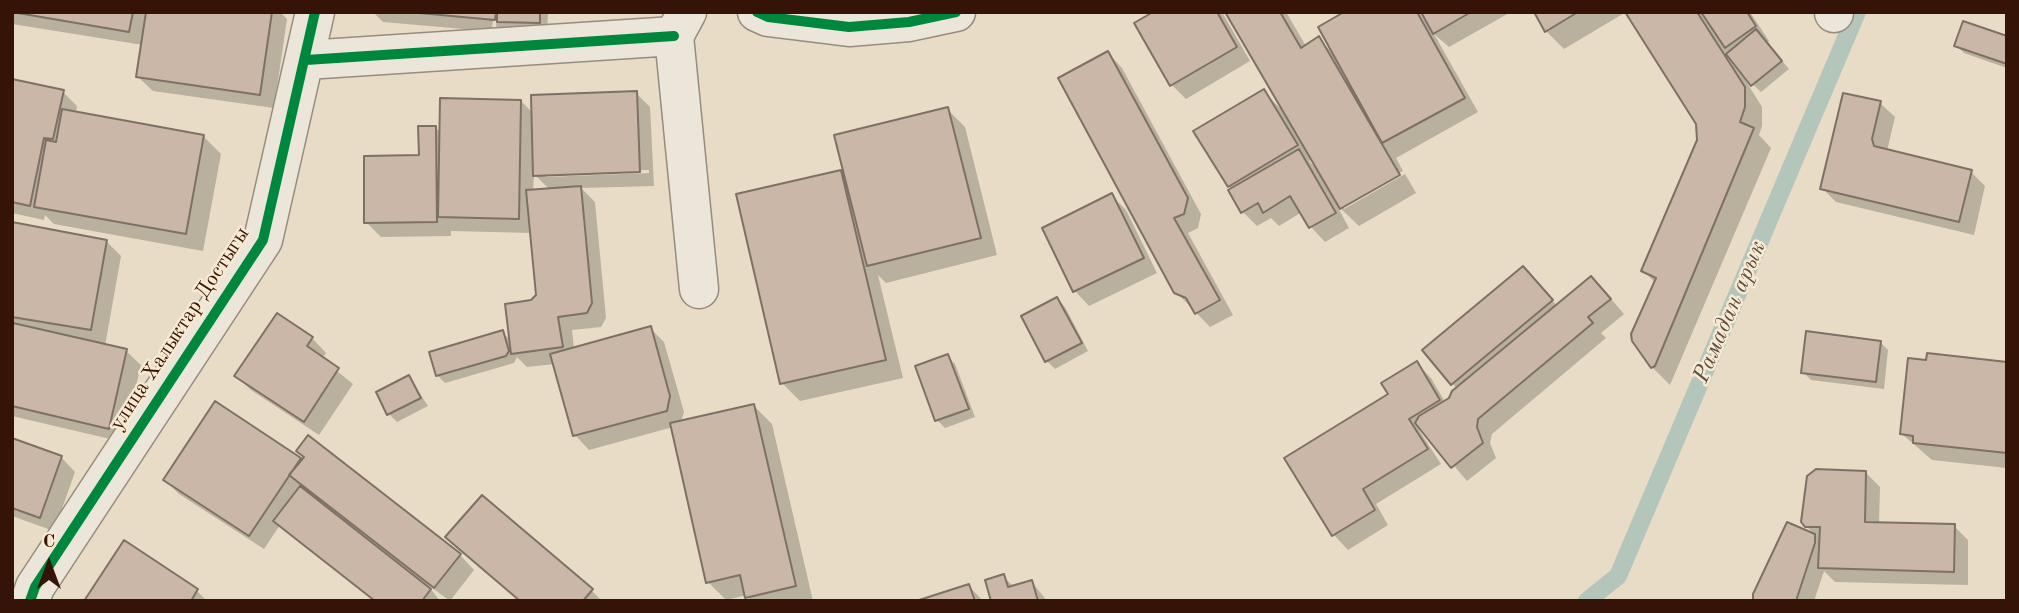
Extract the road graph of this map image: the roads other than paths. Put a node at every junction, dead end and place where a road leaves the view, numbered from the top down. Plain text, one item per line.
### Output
1 (315, 12) edge
2 (757, 12) edge
3 (956, 12) edge
4 (680, 24) edge
5 (306, 60) junction
6 (699, 289) dead end
7 (30, 601) edge

1 - 5 street, улица Халыктар Достыгы
2 - 3 street
4 - 5 street
4 - 6 street
5 - 7 street, улица Халыктар Достыгы

